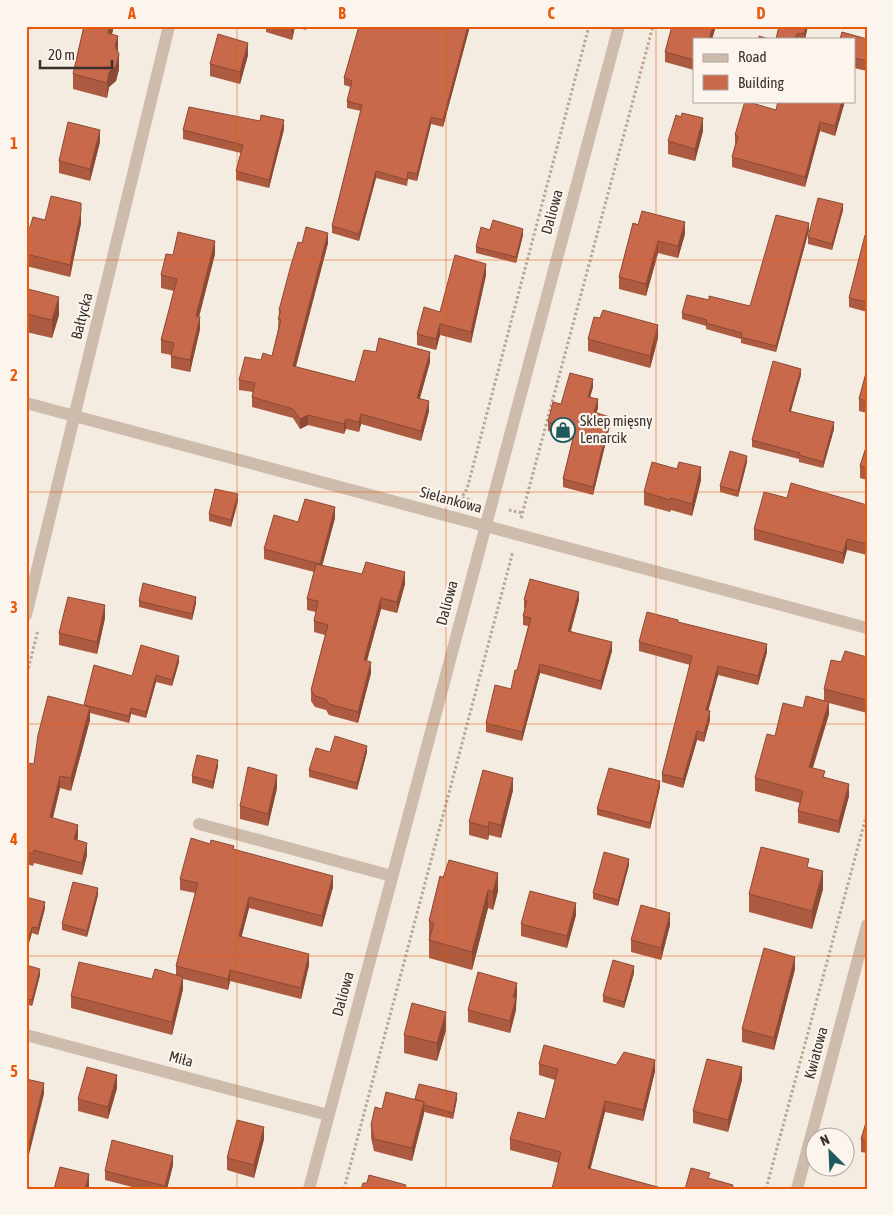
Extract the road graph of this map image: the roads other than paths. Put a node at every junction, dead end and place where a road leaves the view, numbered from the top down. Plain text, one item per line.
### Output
1 (170, 26) edge
2 (619, 26) edge
3 (26, 403) edge
4 (74, 416) junction
5 (485, 526) junction
6 (26, 615) edge
7 (867, 628) edge
8 (199, 824) dead end
9 (392, 876) junction
10 (867, 925) edge
11 (26, 1035) edge
12 (328, 1115) junction
13 (309, 1189) edge
14 (797, 1189) edge

1 - 4 street, Bałtycka
2 - 5 street, Daliowa
3 - 4 street, Sielankowa
4 - 5 street, Sielankowa
4 - 6 street, Bałtycka
5 - 7 street, Sielankowa
5 - 9 street, Daliowa
8 - 9 street
9 - 12 street, Daliowa
10 - 14 street, Kwiatowa
11 - 12 street, Miła
12 - 13 street, Daliowa

